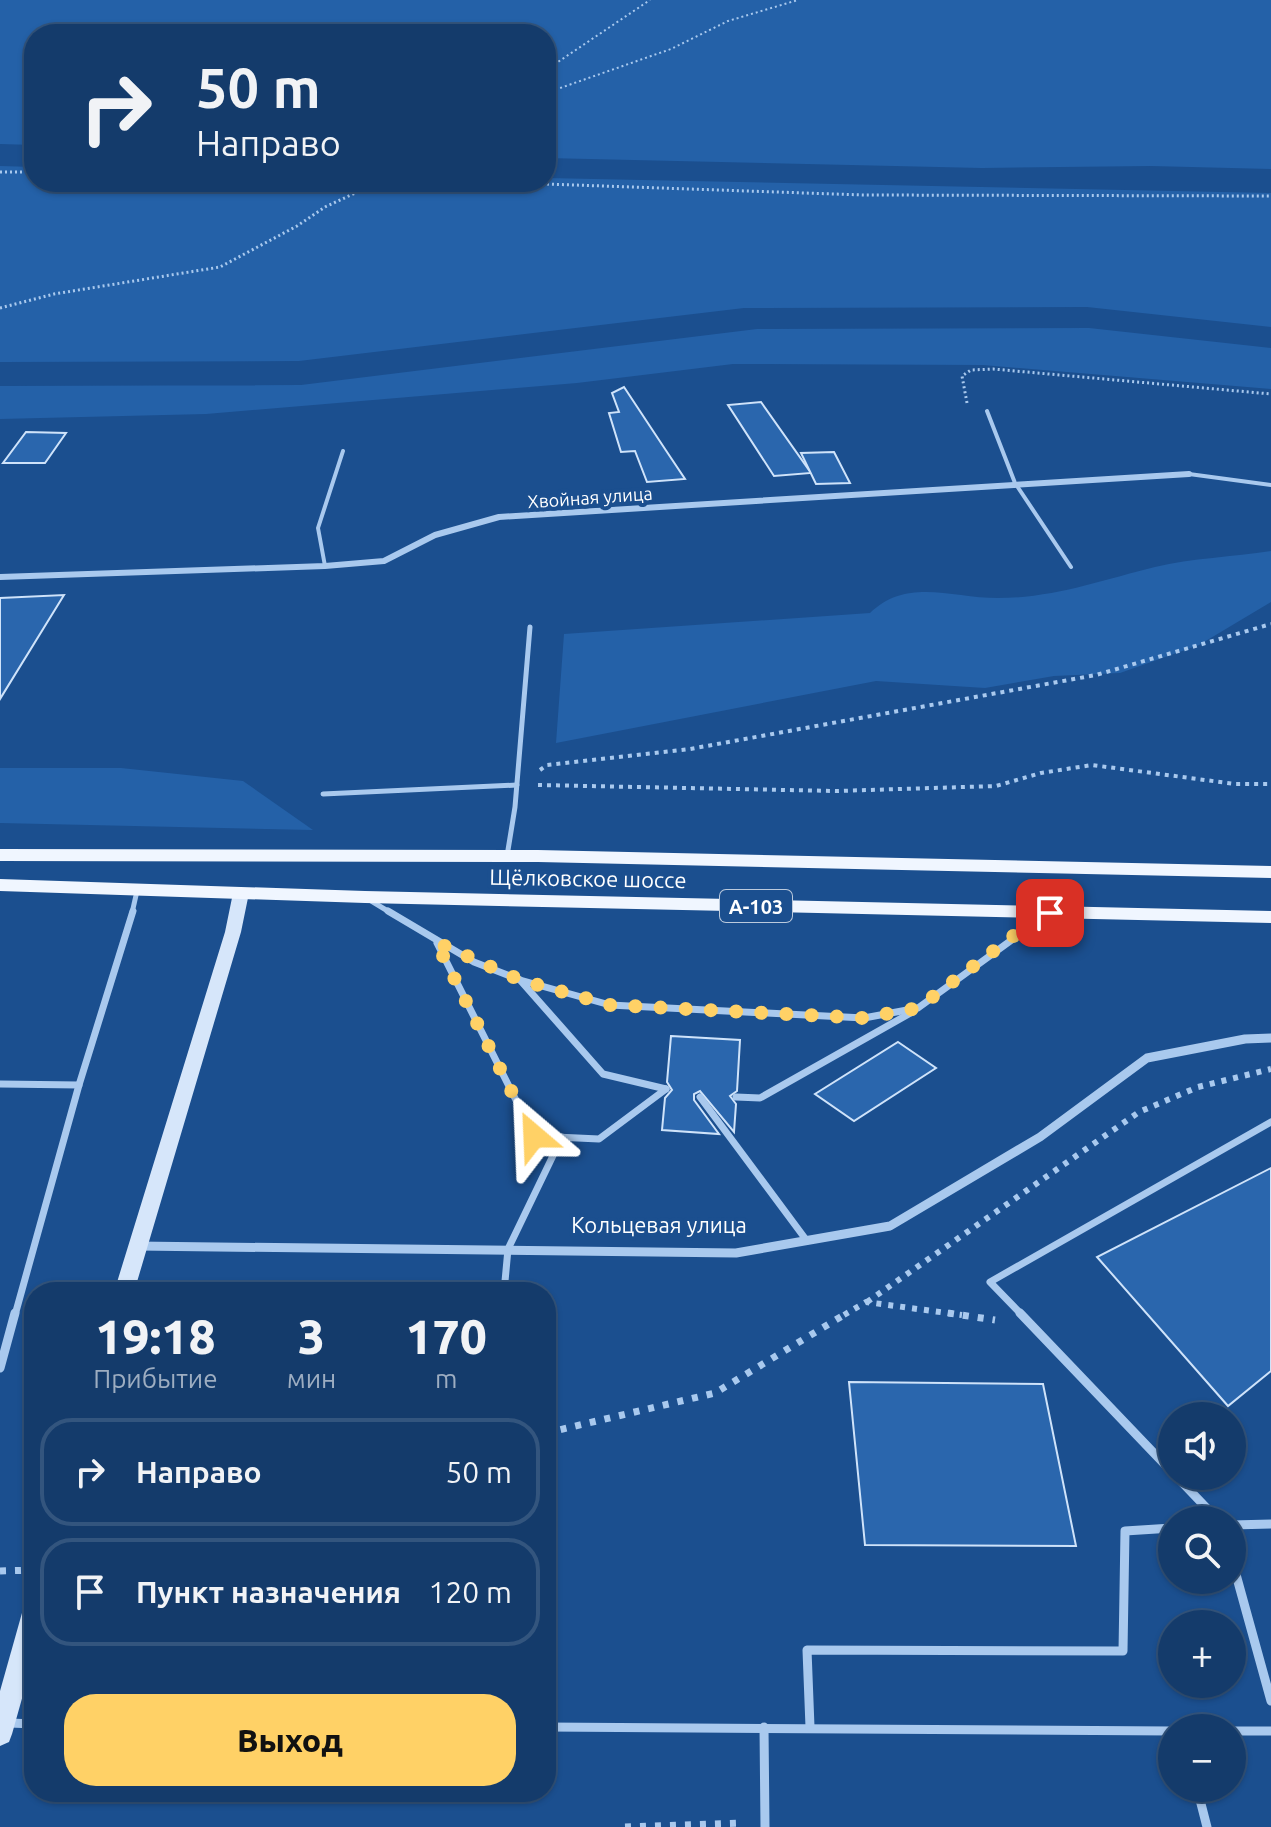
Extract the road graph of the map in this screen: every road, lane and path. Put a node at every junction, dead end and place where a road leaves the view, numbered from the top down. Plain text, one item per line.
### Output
1 (650, 0) edge
2 (798, 0) edge
3 (556, 63) edge
4 (556, 89) edge
5 (0, 172) edge
6 (24, 172) edge
7 (556, 186) edge
8 (357, 192) edge
9 (1271, 196) edge
10 (0, 308) edge
11 (1271, 394) edge
12 (987, 411) joint
13 (343, 451) dead end
14 (1189, 474) joint
15 (1015, 483) junction
16 (1271, 485) edge
17 (325, 566) junction
18 (1071, 567) dead end
19 (0, 577) edge
20 (1271, 624) edge
21 (530, 627) dead end
22 (1271, 784) edge
23 (517, 785) junction
24 (323, 794) dead end
25 (508, 850) dead end
26 (0, 855) edge
27 (1271, 872) edge
28 (0, 885) edge
29 (137, 889) junction
30 (241, 893) junction
31 (365, 897) junction
32 (1050, 913) junction
33 (1271, 917) edge
34 (436, 942) junction
35 (520, 980) junction
36 (918, 1008) junction
37 (1271, 1038) edge
38 (1271, 1069) edge
39 (0, 1084) edge
40 (79, 1085) junction
41 (700, 1097) dead end
42 (736, 1097) dead end
43 (1271, 1122) edge
44 (562, 1137) junction
45 (807, 1241) junction
46 (137, 1246) junction
47 (508, 1249) junction
48 (24, 1282) edge
49 (24, 1282) edge
50 (127, 1282) edge
51 (505, 1282) edge
52 (866, 1302) junction
53 (1032, 1325) junction
54 (0, 1368) edge
55 (556, 1431) edge
56 (1158, 1457) edge
57 (1189, 1490) edge
58 (1205, 1506) edge
59 (1271, 1524) edge
60 (1246, 1525) edge
61 (1158, 1529) edge
62 (24, 1570) edge
63 (0, 1571) edge
64 (1241, 1594) edge
65 (24, 1648) edge
66 (1271, 1701) edge
67 (24, 1725) edge
68 (556, 1727) edge
69 (764, 1727) junction
70 (810, 1727) junction
71 (1, 1728) edge
72 (1158, 1731) edge
73 (1246, 1731) edge
74 (1271, 1731) edge
75 (1201, 1802) edge
76 (765, 1825) edge
77 (625, 1827) edge
78 (1207, 1827) edge

1 - 3 path
2 - 4 path
5 - 6 path
7 - 9 path
8 - 10 path
11 - 12 path
12 - 15 lane
13 - 17 lane
14 - 15 street, Хвойная улица
14 - 16 lane
15 - 17 street, Хвойная улица
15 - 18 lane
17 - 19 street, Хвойная улица
20 - 23 path
21 - 23 lane
22 - 23 path
23 - 24 lane
23 - 25 lane
26 - 27 main road, Щёлковское шоссе / А-103
28 - 29 main road, Щёлковское шоссе / А-103
29 - 30 main road, Щёлковское шоссе / А-103
29 - 40 lane
30 - 31 main road, Щёлковское шоссе / А-103
30 - 46 street
31 - 32 main road, Щёлковское шоссе / А-103
31 - 34 lane
32 - 33 main road, Щёлковское шоссе / А-103
32 - 36 lane
34 - 35 lane
34 - 44 lane
35 - 36 lane
35 - 44 lane
36 - 42 lane
37 - 45 street, Кольцевая улица
38 - 52 path
39 - 40 lane
40 - 49 lane
41 - 45 lane
43 - 53 lane
44 - 47 lane
45 - 47 street, Кольцевая улица
46 - 47 street, Кольцевая улица
46 - 50 street
47 - 51 lane
48 - 54 lane
52 - 53 path
52 - 55 path
53 - 56 lane
57 - 58 lane
59 - 60 lane
61 - 70 lane
62 - 63 path
64 - 66 lane
65 - 71 street
67 - 71 lane
68 - 69 lane
69 - 70 lane
69 - 76 lane
70 - 72 lane
73 - 74 lane
75 - 78 lane
76 - 77 path

